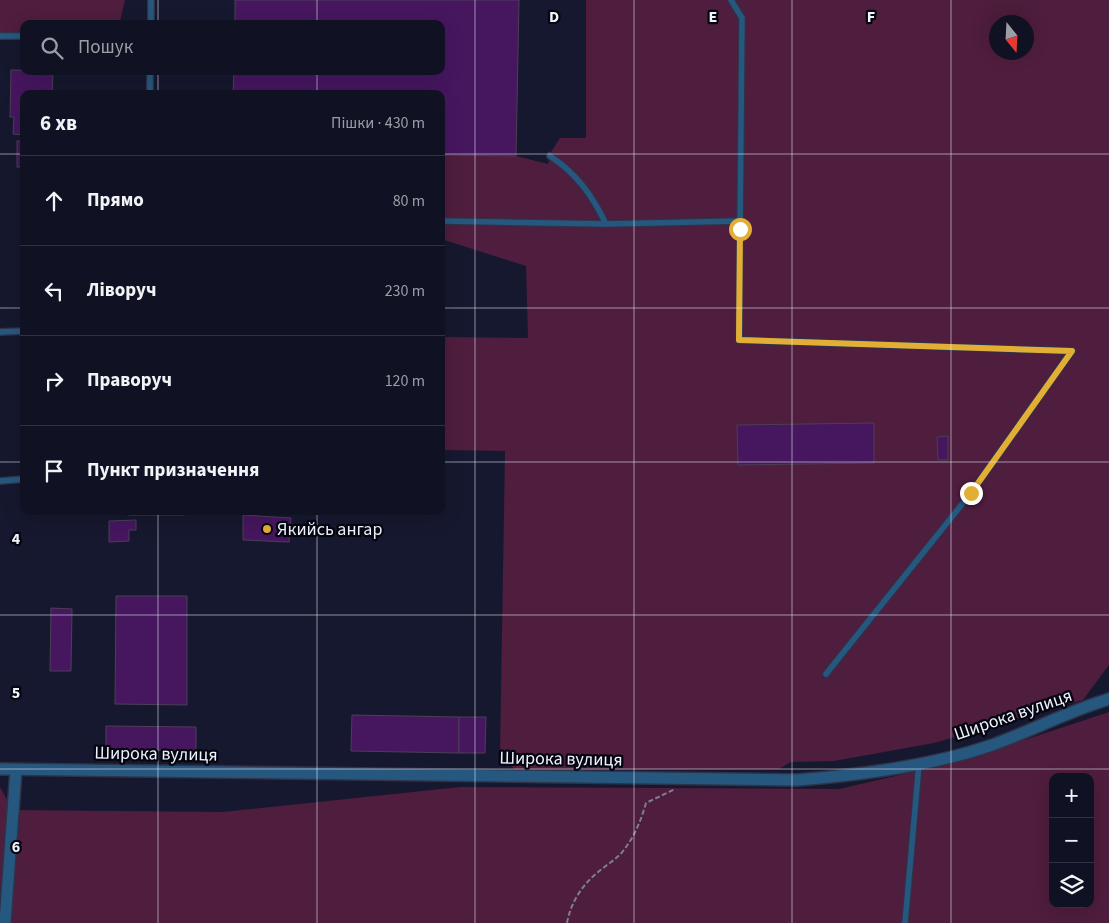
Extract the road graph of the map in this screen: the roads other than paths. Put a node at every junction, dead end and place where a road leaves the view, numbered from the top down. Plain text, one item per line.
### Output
1 (151, 0) edge
2 (731, 0) edge
3 (151, 20) edge
4 (0, 36) edge
5 (20, 36) edge
6 (150, 75) edge
7 (150, 90) edge
8 (550, 156) dead end
9 (445, 221) edge
10 (740, 221) junction
11 (606, 224) junction
12 (20, 331) edge
13 (0, 332) edge
14 (20, 479) edge
15 (0, 481) edge
16 (826, 674) dead end
17 (1108, 698) edge
18 (919, 764) junction
19 (0, 769) edge
20 (16, 770) junction
21 (0, 897) edge
22 (6, 908) junction
23 (6, 923) edge
24 (905, 923) edge

1 - 3 lane
2 - 10 lane
4 - 5 lane
6 - 7 lane
8 - 11 lane
9 - 11 lane
10 - 11 lane
10 - 16 lane
12 - 13 lane
14 - 15 lane
17 - 18 street, Широка вулиця
18 - 20 street, Широка вулиця
18 - 24 lane
19 - 20 street, Широка вулиця
20 - 22 street
21 - 22 street
22 - 23 street

